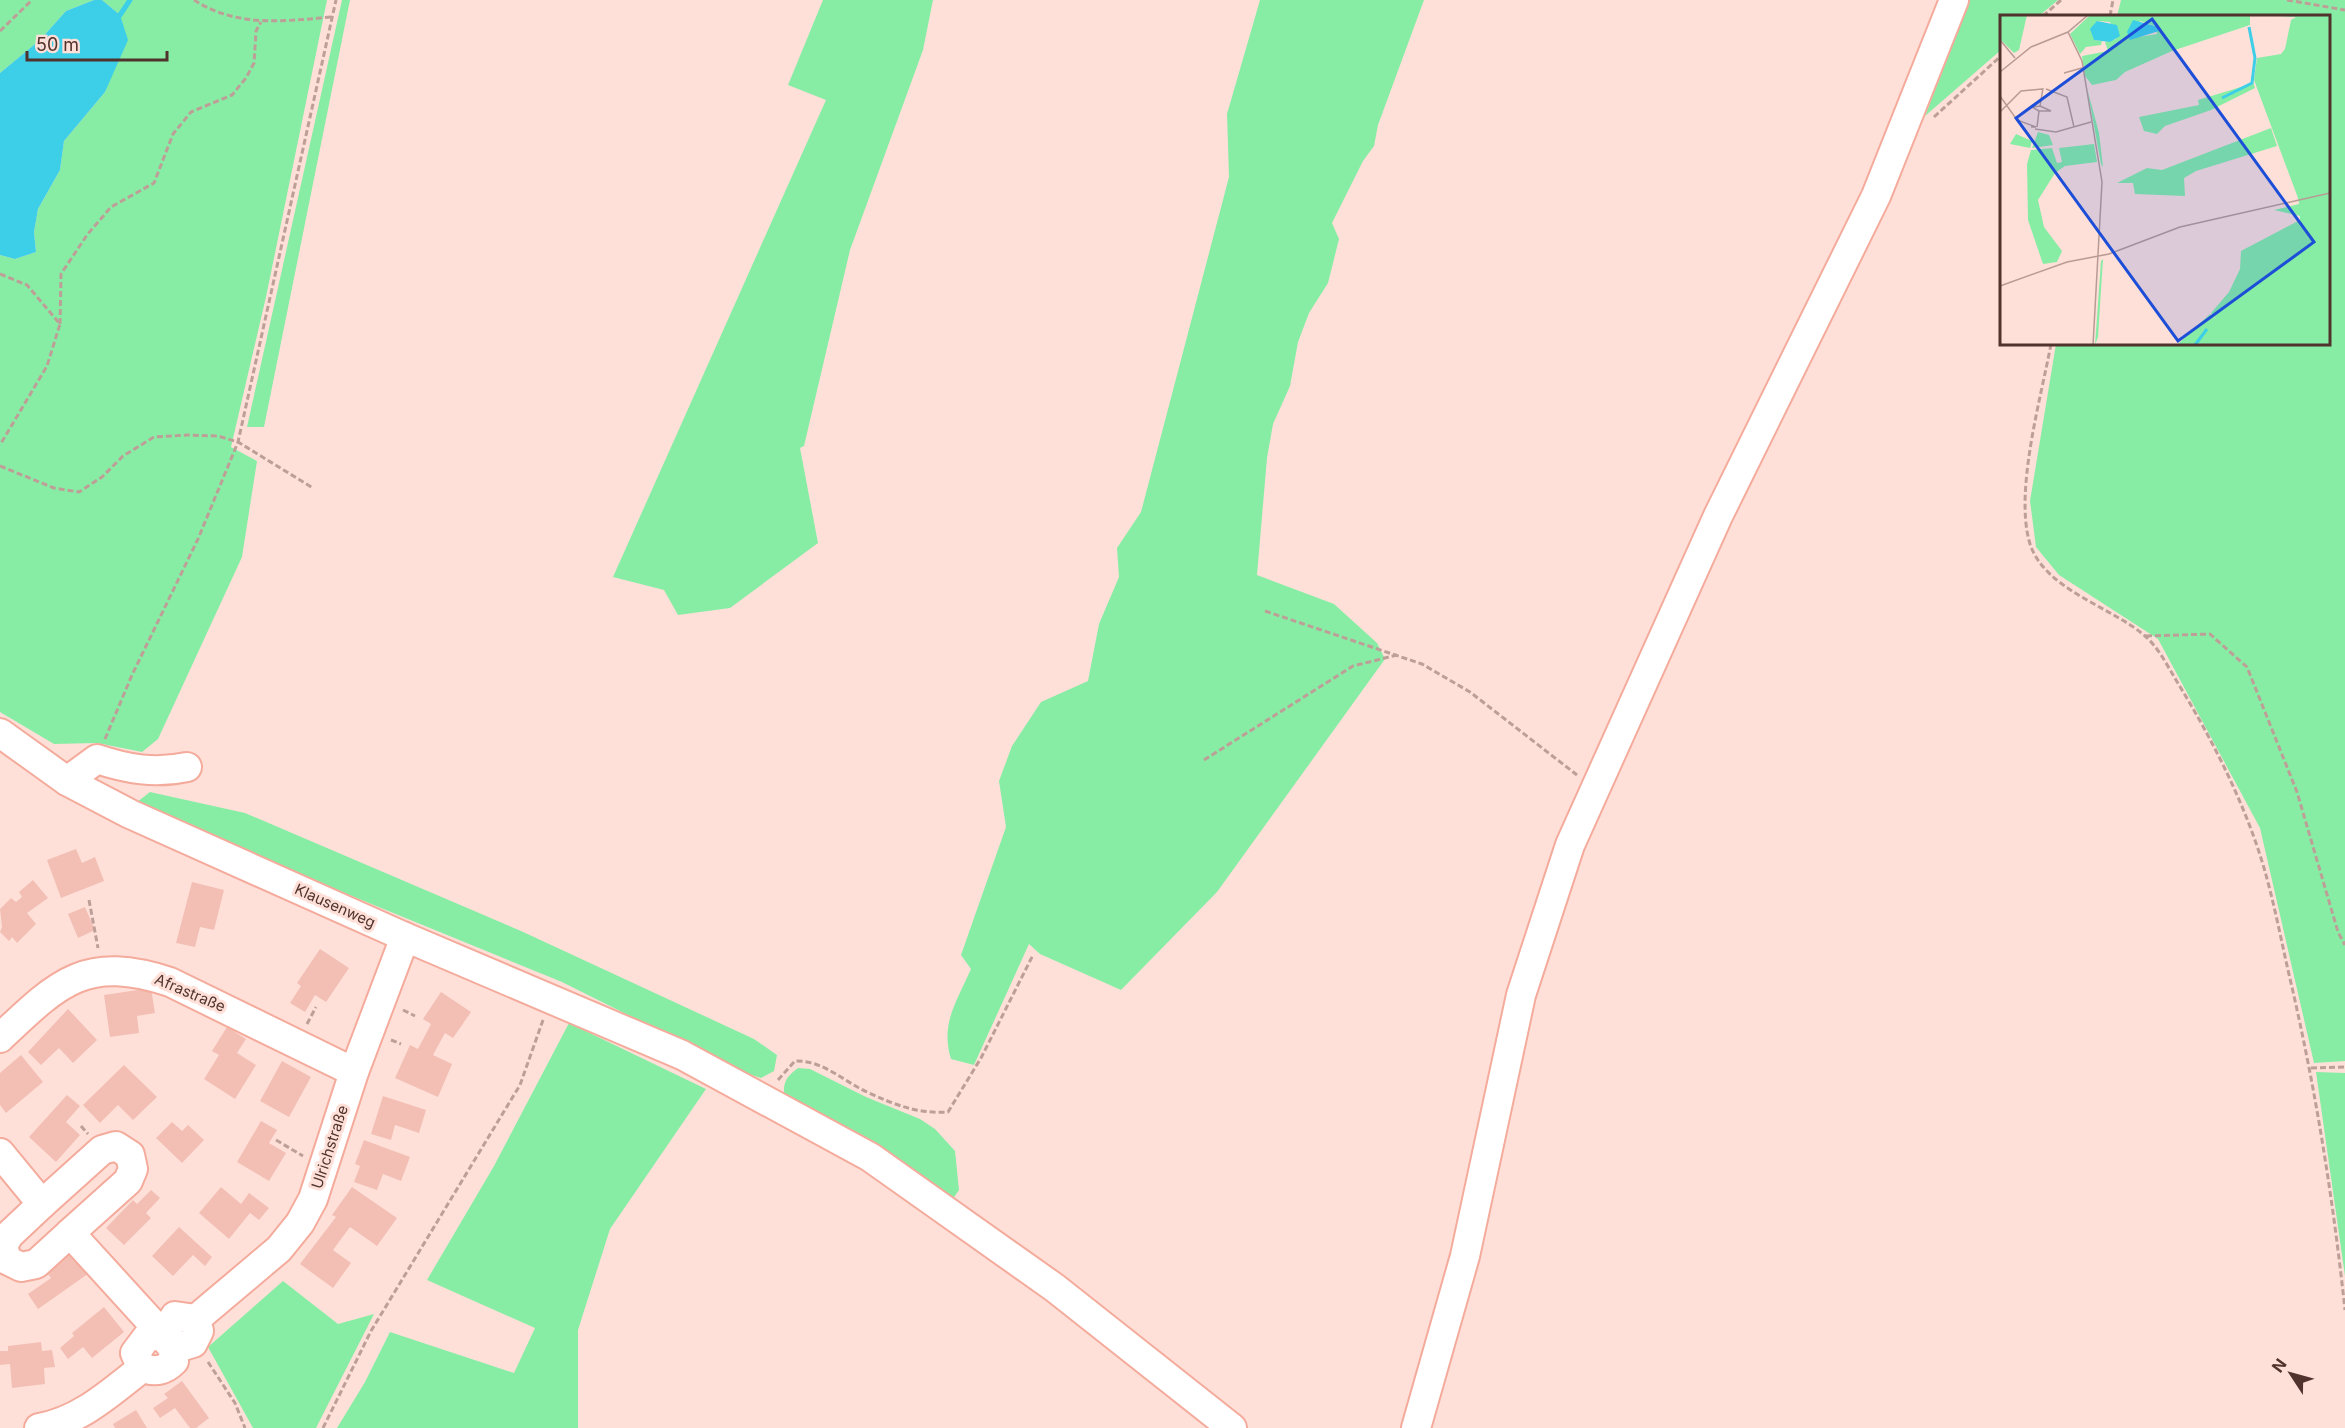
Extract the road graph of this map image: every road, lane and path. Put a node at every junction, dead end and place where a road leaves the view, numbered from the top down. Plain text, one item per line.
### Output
1 (32, 0) edge
2 (194, 0) edge
3 (336, 0) edge
4 (1954, 0) edge
5 (2061, 0) edge
6 (2113, 0) edge
7 (2287, 0) edge
8 (2345, 10) edge
9 (2044, 15) edge
10 (2110, 15) edge
11 (332, 17) junction
12 (261, 22) junction
13 (0, 31) edge
14 (2000, 56) edge
15 (1906, 123) junction
16 (0, 274) edge
17 (60, 324) junction
18 (2051, 345) edge
19 (238, 442) junction
20 (0, 445) edge
21 (0, 466) edge
22 (314, 488) dead end
23 (1265, 610) dead end
24 (2145, 636) junction
25 (1399, 655) junction
26 (0, 733) edge
27 (97, 759) junction
28 (1204, 760) dead end
29 (187, 767) dead end
30 (1578, 776) dead end
31 (68, 781) junction
32 (89, 900) dead end
33 (405, 937) junction
34 (2345, 945) edge
35 (1033, 955) dead end
36 (99, 971) junction
37 (549, 998) junction
38 (0, 1038) edge
39 (2345, 1067) edge
40 (2311, 1068) junction
41 (354, 1072) junction
42 (767, 1100) junction
43 (0, 1153) edge
44 (42, 1204) junction
45 (70, 1233) junction
46 (2345, 1310) edge
47 (182, 1336) junction
48 (39, 1428) edge
49 (245, 1428) edge
50 (323, 1428) edge
51 (1232, 1428) edge
52 (1416, 1428) edge

1 - 13 path
2 - 12 path
3 - 11 path
4 - 15 street
5 - 9 path
6 - 10 path
7 - 8 path
11 - 12 path
11 - 19 path
12 - 17 path
14 - 15 path
15 - 52 street
16 - 17 path
17 - 20 path
18 - 24 path
19 - 21 path
19 - 22 path
19 - 27 path
23 - 25 path
24 - 34 path
24 - 40 path
25 - 28 path
25 - 30 path
26 - 31 street, Klausenweg
27 - 29 street
27 - 31 street
31 - 33 street, Klausenweg
32 - 36 path
33 - 37 street, Klausenweg
33 - 41 street, Ulrichstraße
35 - 42 path
36 - 38 street, Afrastraße
36 - 41 street, Afrastraße
37 - 42 street, Klausenweg
37 - 50 path
39 - 40 path
40 - 46 path
41 - 47 street, Ulrichstraße
42 - 51 street, Klausenweg
43 - 44 street
44 - 45 street
44 - 45 street
45 - 47 street
47 - 48 street, Ulrichstraße
47 - 49 path

